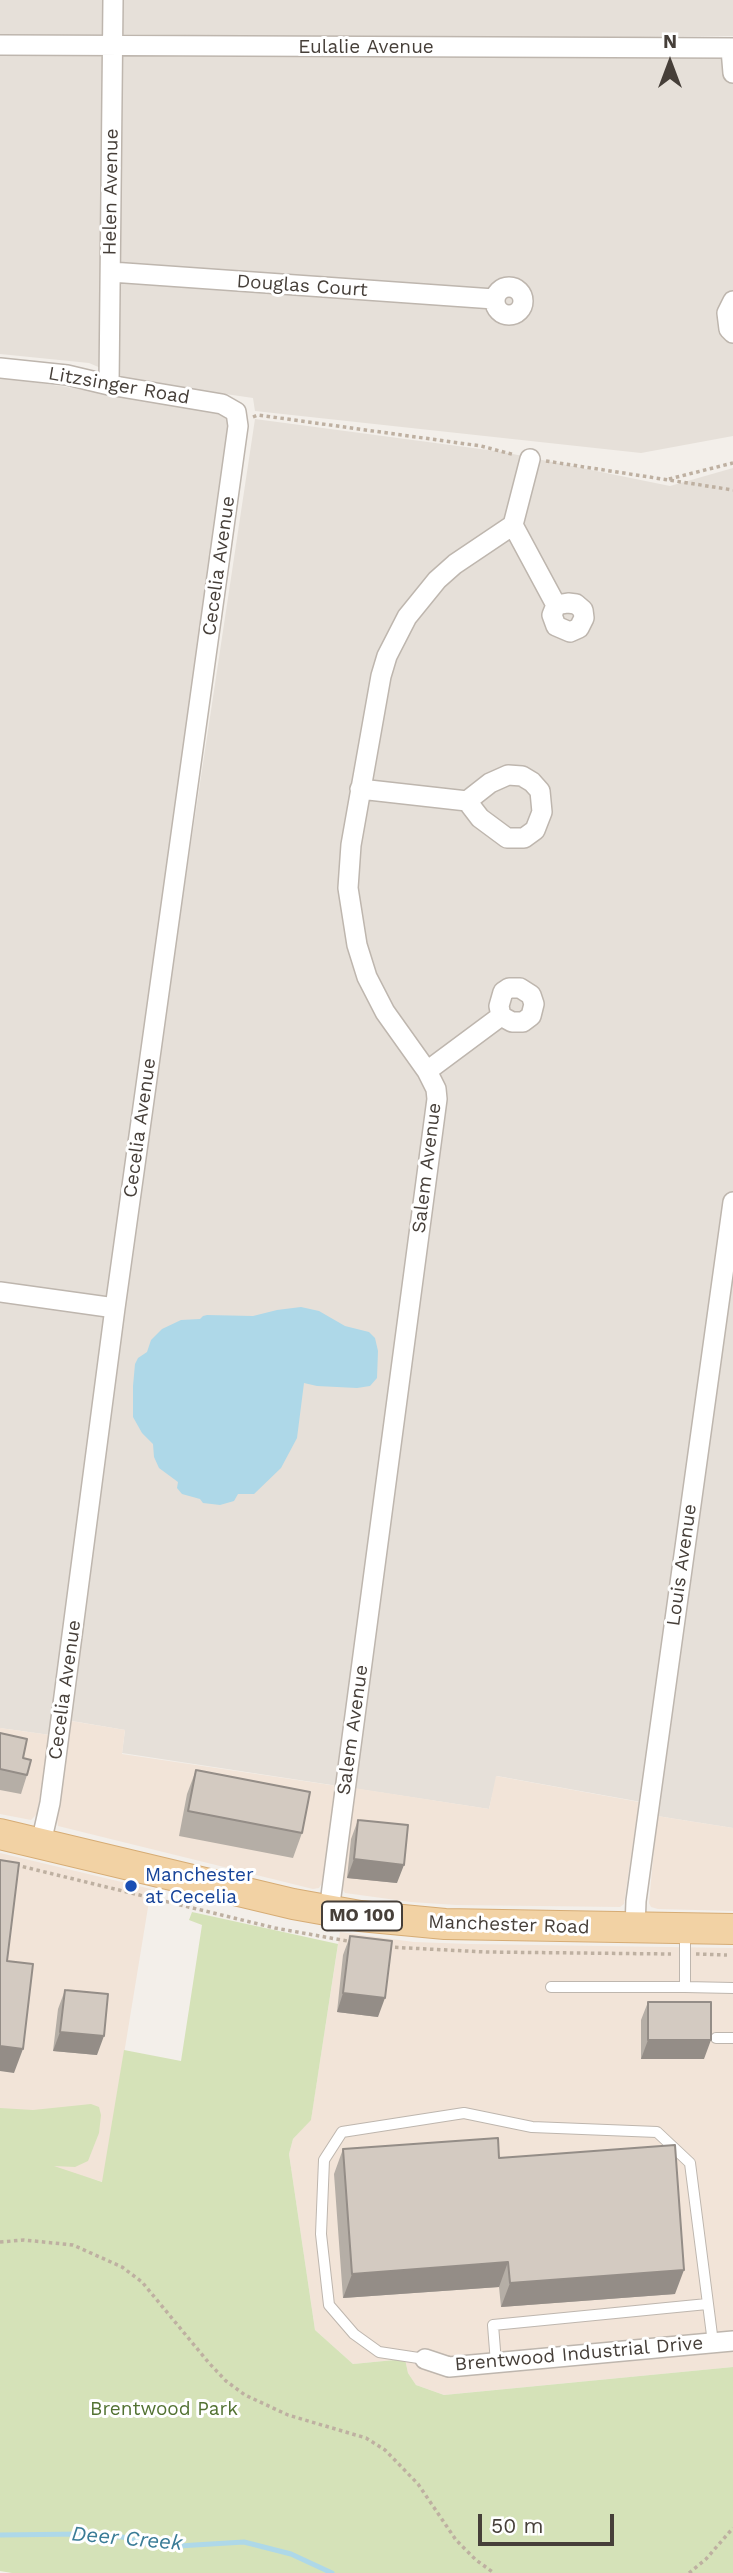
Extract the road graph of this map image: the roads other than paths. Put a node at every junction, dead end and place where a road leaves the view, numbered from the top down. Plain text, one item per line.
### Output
1 (113, 0) edge
2 (0, 45) edge
3 (113, 46) junction
4 (732, 48) edge
5 (733, 73) edge
6 (111, 272) junction
7 (494, 299) dead end
8 (733, 301) edge
9 (733, 333) edge
10 (0, 368) edge
11 (109, 385) junction
12 (237, 416) joint
13 (530, 459) road end
14 (513, 525) junction
15 (556, 605) dead end
16 (360, 789) junction
17 (467, 801) dead end
18 (501, 1016) dead end
19 (427, 1071) junction
20 (733, 1202) edge
21 (0, 1292) edge
22 (115, 1308) junction
23 (0, 1834) edge
24 (41, 1843) junction
25 (329, 1911) junction
26 (635, 1928) junction
27 (685, 1929) junction
28 (733, 1929) edge
29 (551, 1987) dead end
30 (685, 1987) junction
31 (733, 1988) edge
32 (716, 2038) dead end
33 (733, 2038) edge
34 (708, 2304) junction
35 (733, 2342) edge
36 (713, 2343) junction
37 (425, 2359) joint
38 (496, 2362) junction

1 - 3 street, Helen Avenue
2 - 3 street, Eulalie Avenue
3 - 4 street, Eulalie Avenue
3 - 6 street, Helen Avenue
4 - 5 street
6 - 7 street, Douglas Court
6 - 11 street, Helen Avenue
8 - 9 street
10 - 11 street, Litzsinger Road
11 - 12 street, Litzsinger Road
12 - 22 street, Cecelia Avenue
13 - 14 street
14 - 15 street
14 - 16 street, Salem Avenue
16 - 17 street
16 - 19 street, Salem Avenue
18 - 19 street
19 - 25 street, Salem Avenue
20 - 26 street, Louis Avenue
21 - 22 street
22 - 24 street, Cecelia Avenue
23 - 24 main road, Manchester Road / MO 100
24 - 25 main road, Manchester Road / MO 100
25 - 26 main road, Manchester Road / MO 100
26 - 27 main road, Manchester Road / MO 100
27 - 28 main road, Manchester Road / MO 100
27 - 30 lane
29 - 30 lane
30 - 31 lane
32 - 33 lane
34 - 36 lane
34 - 37 lane
34 - 38 lane
35 - 36 street, Brentwood Industrial Drive
36 - 38 street, Brentwood Industrial Drive
37 - 38 street, Brentwood Industrial Drive

